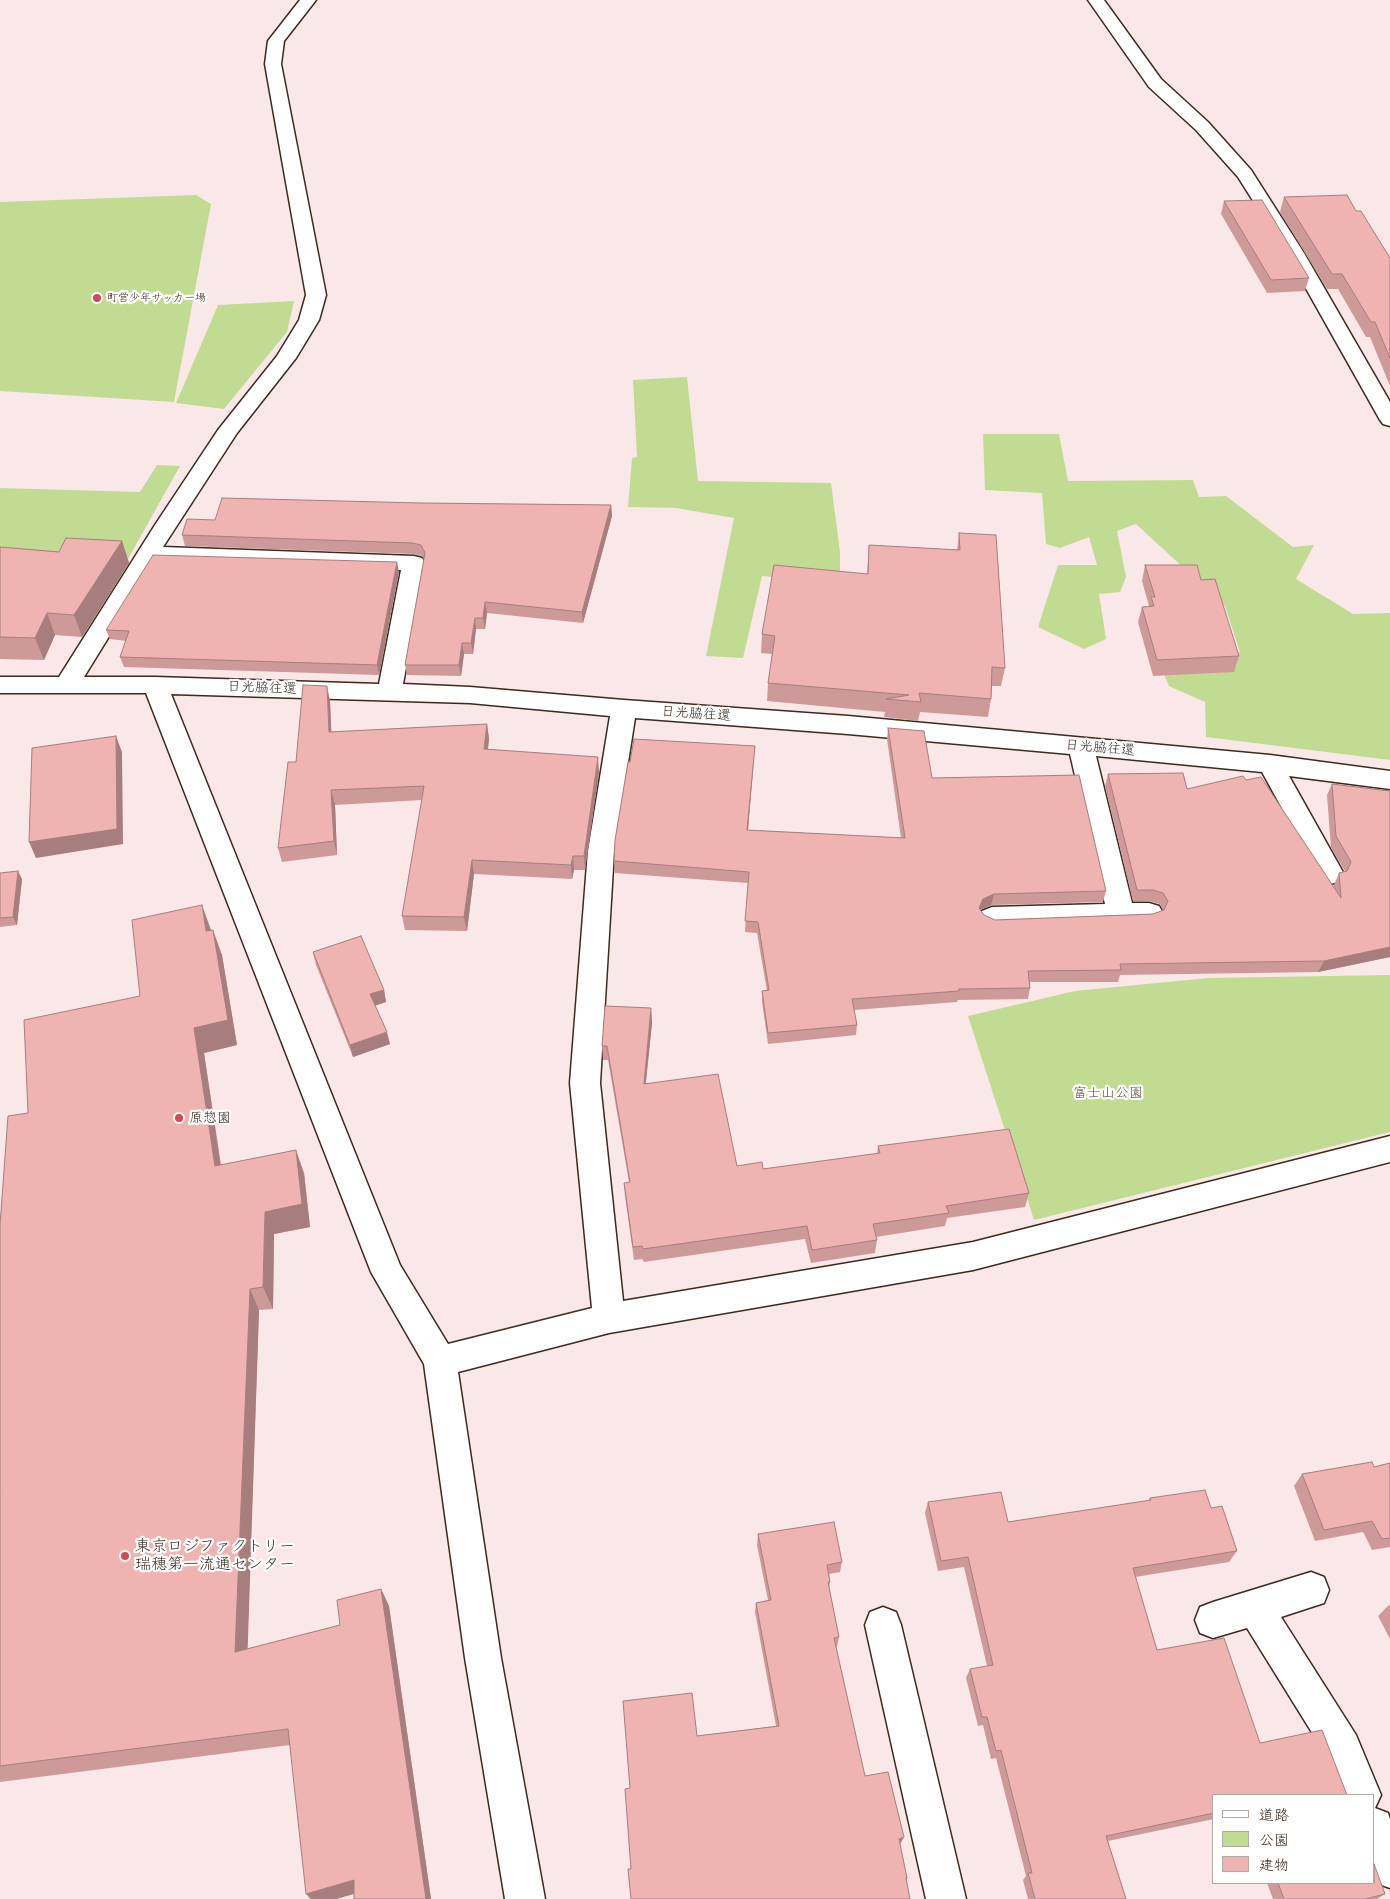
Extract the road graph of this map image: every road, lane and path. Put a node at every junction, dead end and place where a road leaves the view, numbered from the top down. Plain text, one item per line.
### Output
1 (308, 0) edge
2 (1096, 0) edge
3 (1390, 420) edge
4 (149, 554) junction
5 (67, 684) junction
6 (0, 685) edge
7 (155, 685) junction
8 (389, 692) junction
9 (624, 709) junction
10 (1081, 746) junction
11 (1270, 764) junction
12 (1390, 780) edge
13 (1331, 874) dead end
14 (1149, 913) edge
15 (1121, 914) junction
16 (992, 918) edge
17 (1390, 1149) edge
18 (610, 1318) junction
19 (440, 1361) junction
20 (1311, 1590) dead end
21 (1255, 1608) junction
22 (1214, 1620) dead end
23 (883, 1624) dead end
24 (1362, 1794) edge
25 (1375, 1830) edge
26 (1390, 1869) edge
27 (525, 1899) edge
28 (946, 1899) edge

1 - 4 street
2 - 3 street
4 - 5 street
4 - 8 street
5 - 6 street, 日光脇往還
5 - 7 street, 日光脇往還
7 - 8 street, 日光脇往還
7 - 19 street
8 - 9 street, 日光脇往還
9 - 10 street, 日光脇往還
9 - 18 street
10 - 11 street, 日光脇往還
10 - 15 street
11 - 12 street, 日光脇往還
11 - 13 street
14 - 15 street
15 - 16 street
17 - 18 street
18 - 19 street
19 - 27 street
20 - 21 street
21 - 22 street
21 - 24 street
23 - 28 street
25 - 26 street

